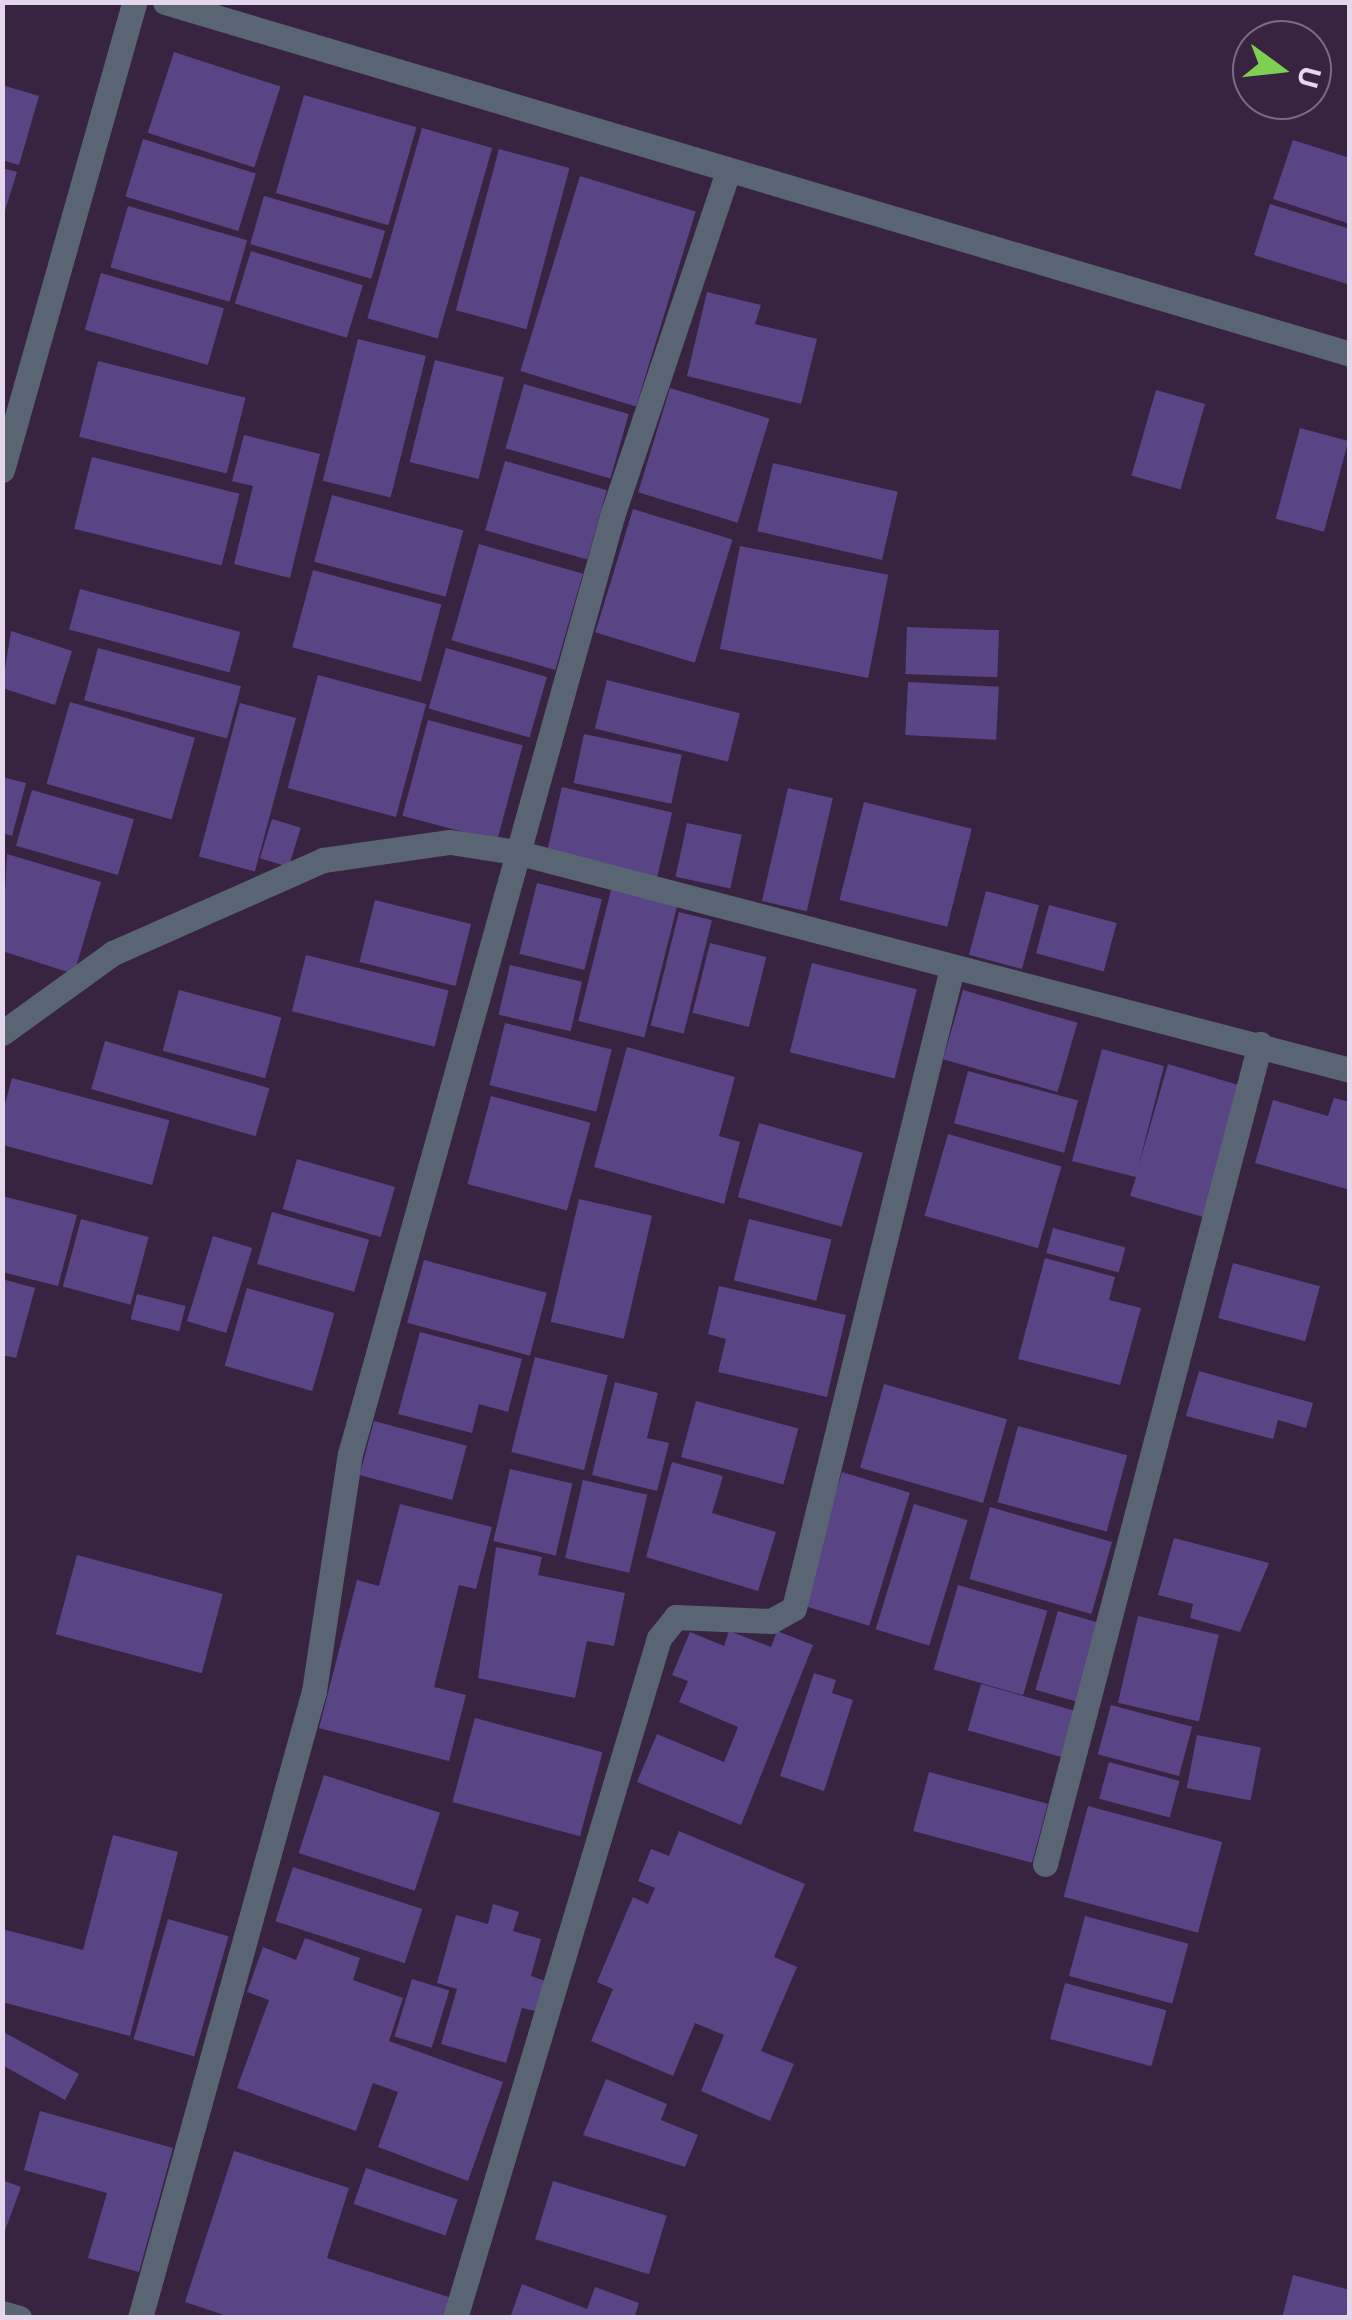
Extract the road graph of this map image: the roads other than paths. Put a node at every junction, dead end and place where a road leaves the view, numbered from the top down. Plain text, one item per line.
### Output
1 (134, 2) edge
2 (165, 2) edge
3 (727, 175) junction
4 (1350, 354) edge
5 (2, 470) edge
6 (516, 852) junction
7 (952, 968) junction
8 (2, 1033) edge
9 (1260, 1044) junction
10 (1350, 1070) edge
11 (1045, 1864) dead end
12 (2, 2313) edge
13 (18, 2318) edge
14 (140, 2318) edge
15 (455, 2318) edge

1 - 5 street
2 - 3 street
3 - 4 street
3 - 6 street
6 - 7 street
6 - 8 street
6 - 14 street
7 - 9 street
7 - 15 street
9 - 10 street
9 - 11 street
12 - 13 street

